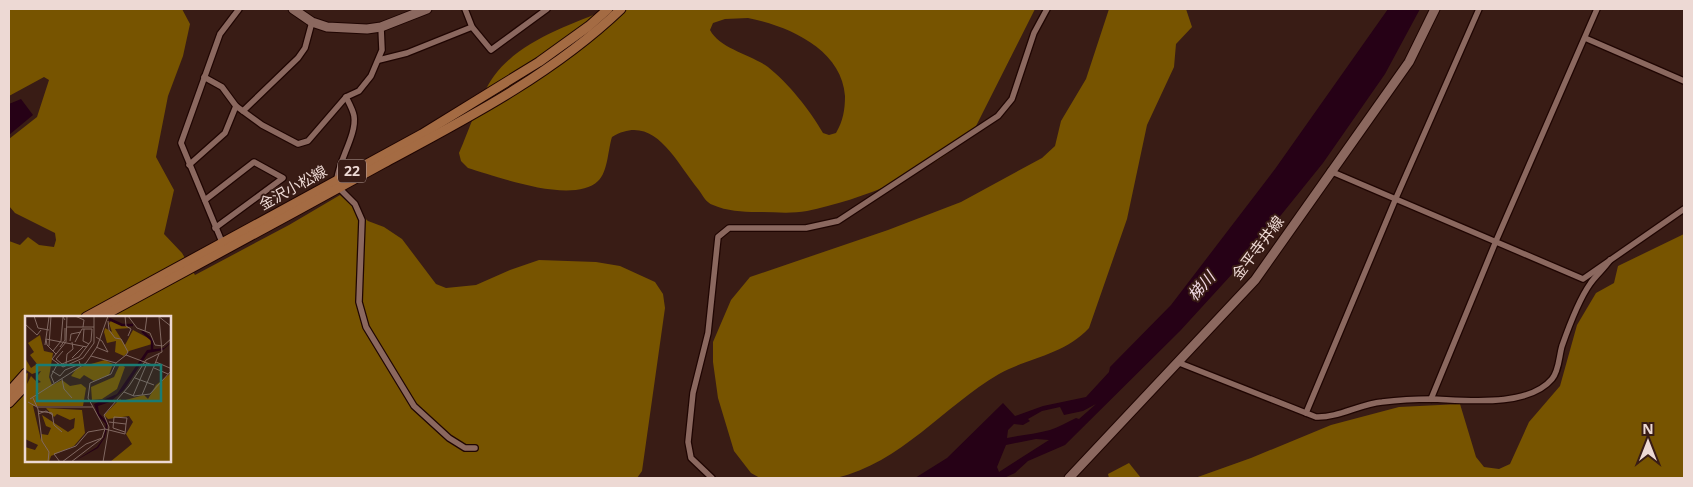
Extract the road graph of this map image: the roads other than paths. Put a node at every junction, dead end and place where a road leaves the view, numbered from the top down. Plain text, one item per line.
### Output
1 (239, 9) edge
2 (293, 9) edge
3 (427, 9) edge
4 (466, 9) edge
5 (546, 9) edge
6 (608, 9) edge
7 (621, 9) edge
8 (1047, 9) edge
9 (1435, 9) edge
10 (1478, 9) edge
11 (1598, 9) edge
12 (312, 22) junction
13 (472, 27) junction
14 (381, 28) junction
15 (1585, 38) junction
16 (379, 60) junction
17 (204, 77) junction
18 (1684, 81) edge
19 (346, 97) junction
20 (236, 106) junction
21 (243, 112) junction
22 (189, 165) junction
23 (1330, 172) junction
24 (338, 184) junction
25 (1396, 198) junction
26 (205, 200) junction
27 (1684, 209) edge
28 (215, 228) junction
29 (1496, 241) junction
30 (222, 242) junction
31 (1610, 260) junction
32 (88, 316) edge
33 (103, 316) edge
34 (1176, 362) junction
35 (25, 374) edge
36 (25, 387) edge
37 (9, 392) edge
38 (1432, 399) junction
39 (9, 403) edge
40 (1306, 413) junction
41 (475, 448) dead end
42 (712, 478) edge
43 (1069, 478) edge

1 - 17 street
2 - 12 main road
3 - 14 main road
4 - 13 street
5 - 13 street
6 - 24 main road, 金沢小松線 / 22
7 - 24 main road, 金沢小松線 / 22
8 - 42 street
9 - 23 main road, 金平寺井線
10 - 25 street
11 - 15 street
12 - 14 main road
12 - 21 street
13 - 16 street
14 - 16 street
15 - 18 street
15 - 29 street
16 - 19 street
17 - 20 street
17 - 22 street
19 - 21 street
19 - 24 street
20 - 21 street
20 - 22 street
22 - 26 street
23 - 25 street
23 - 34 main road, 金平寺井線
24 - 30 main road, 金沢小松線 / 22
24 - 33 main road, 金沢小松線 / 22
24 - 41 street
25 - 29 street
25 - 40 street
26 - 28 street
26 - 28 street
27 - 31 street
28 - 30 street
29 - 31 street
29 - 38 street
30 - 32 main road, 金沢小松線 / 22
31 - 38 street
34 - 40 street
34 - 43 main road, 金平寺井線
35 - 37 main road
36 - 39 main road
38 - 40 street

